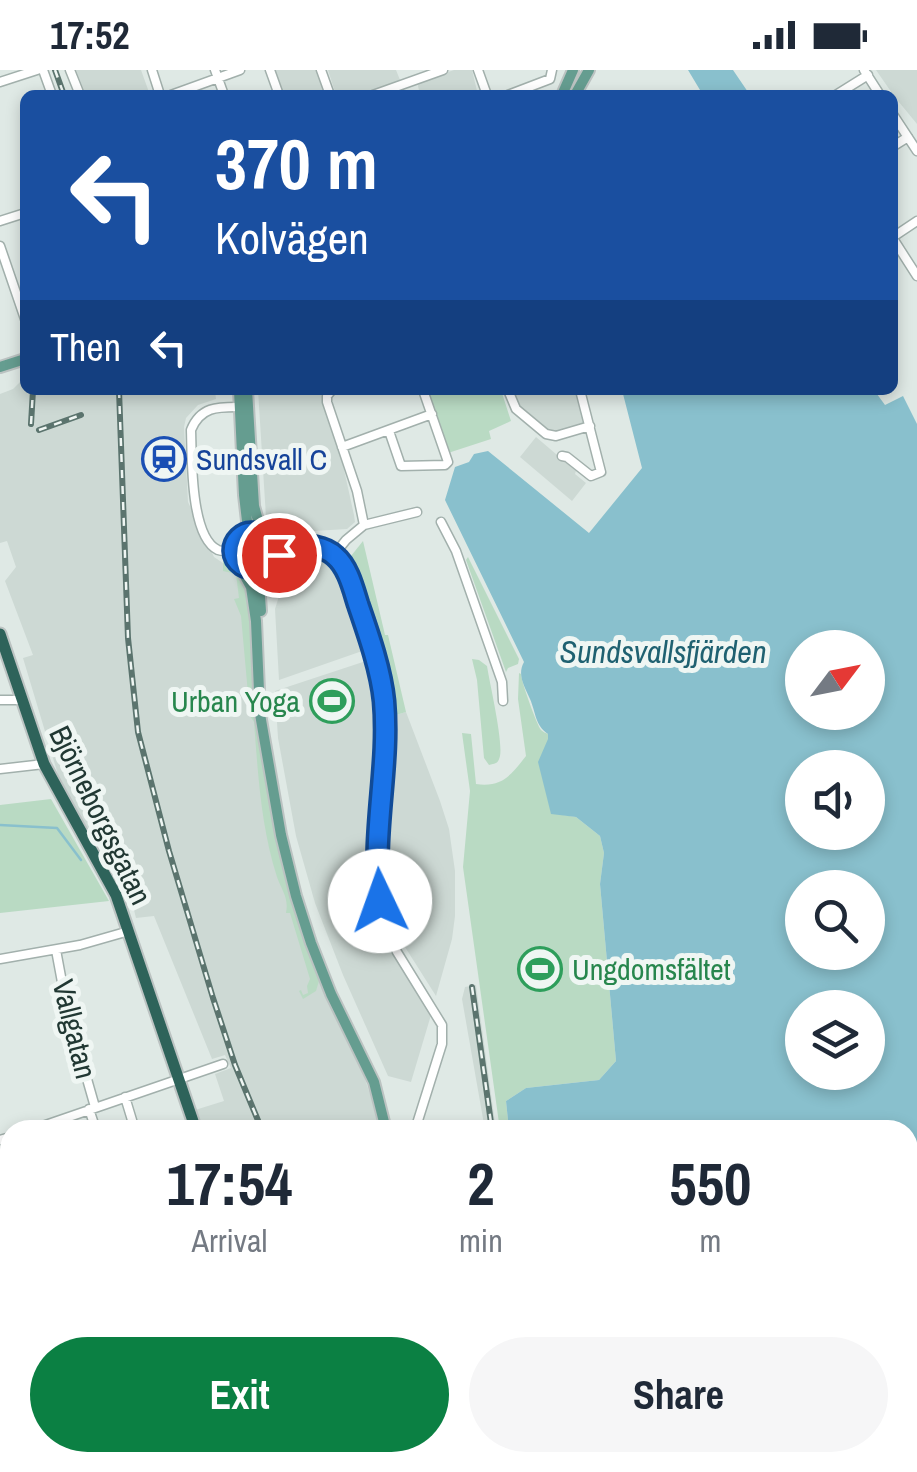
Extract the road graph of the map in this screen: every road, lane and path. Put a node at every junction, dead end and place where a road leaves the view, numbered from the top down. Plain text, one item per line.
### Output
1 (40, 70) edge
2 (240, 70) edge
3 (443, 70) edge
4 (552, 72) edge
5 (866, 73) edge
6 (217, 74) edge
7 (0, 82) edge
8 (182, 90) edge
9 (387, 90) edge
10 (525, 90) edge
11 (843, 90) edge
12 (898, 122) edge
13 (908, 137) junction
14 (898, 143) edge
15 (917, 150) edge
16 (898, 245) edge
17 (0, 246) edge
18 (917, 276) edge
19 (20, 304) edge
20 (240, 395) edge
21 (246, 395) edge
22 (328, 395) edge
23 (426, 395) edge
24 (510, 395) edge
25 (581, 395) edge
26 (244, 407) junction
27 (432, 414) junction
28 (590, 426) junction
29 (389, 430) junction
30 (342, 447) junction
31 (562, 456) dead end
32 (417, 512) dead end
33 (442, 522) dead end
34 (364, 525) junction
35 (246, 533) junction
36 (265, 539) junction
37 (304, 547) junction
38 (234, 554) junction
39 (334, 554) junction
40 (263, 564) junction
41 (0, 634) edge
42 (0, 700) edge
43 (22, 700) junction
44 (504, 700) dead end
45 (263, 732) junction
46 (44, 764) junction
47 (0, 770) edge
48 (128, 931) junction
49 (56, 950) junction
50 (0, 959) edge
51 (223, 1064) dead end
52 (178, 1079) junction
53 (125, 1098) junction
54 (92, 1108) junction
55 (58, 1120) edge
56 (94, 1120) edge
57 (132, 1120) edge
58 (192, 1120) edge
59 (384, 1120) edge
60 (418, 1120) edge

1 - 7 street
2 - 6 street
3 - 9 street
4 - 10 street
5 - 11 street
6 - 8 street
12 - 13 street
13 - 14 street
13 - 15 street
16 - 18 street
17 - 19 street
20 - 26 main road
21 - 26 main road
22 - 30 street
23 - 27 street
24 - 28 street
25 - 28 street
26 - 35 main road
26 - 36 main road
26 - 38 street
27 - 29 street
27 - 29 street
28 - 31 street
29 - 30 street
30 - 34 street
32 - 34 street
33 - 44 street
34 - 39 street
35 - 36 main road
35 - 38 main road
36 - 37 street
36 - 40 main road
37 - 39 street
37 - 40 street
38 - 40 main road
38 - 45 main road
39 - 60 street
40 - 45 main road
41 - 43 highway, Björneborgsgatan
42 - 43 street
43 - 46 highway, Björneborgsgatan
45 - 59 main road
46 - 47 street
46 - 48 highway, Björneborgsgatan
48 - 49 street
48 - 52 highway, Björneborgsgatan
49 - 50 street
49 - 54 street, Vallgatan
51 - 52 street
52 - 53 street
52 - 58 highway, Björneborgsgatan
53 - 54 street
53 - 57 street
54 - 55 street
54 - 56 street, Vallgatan

